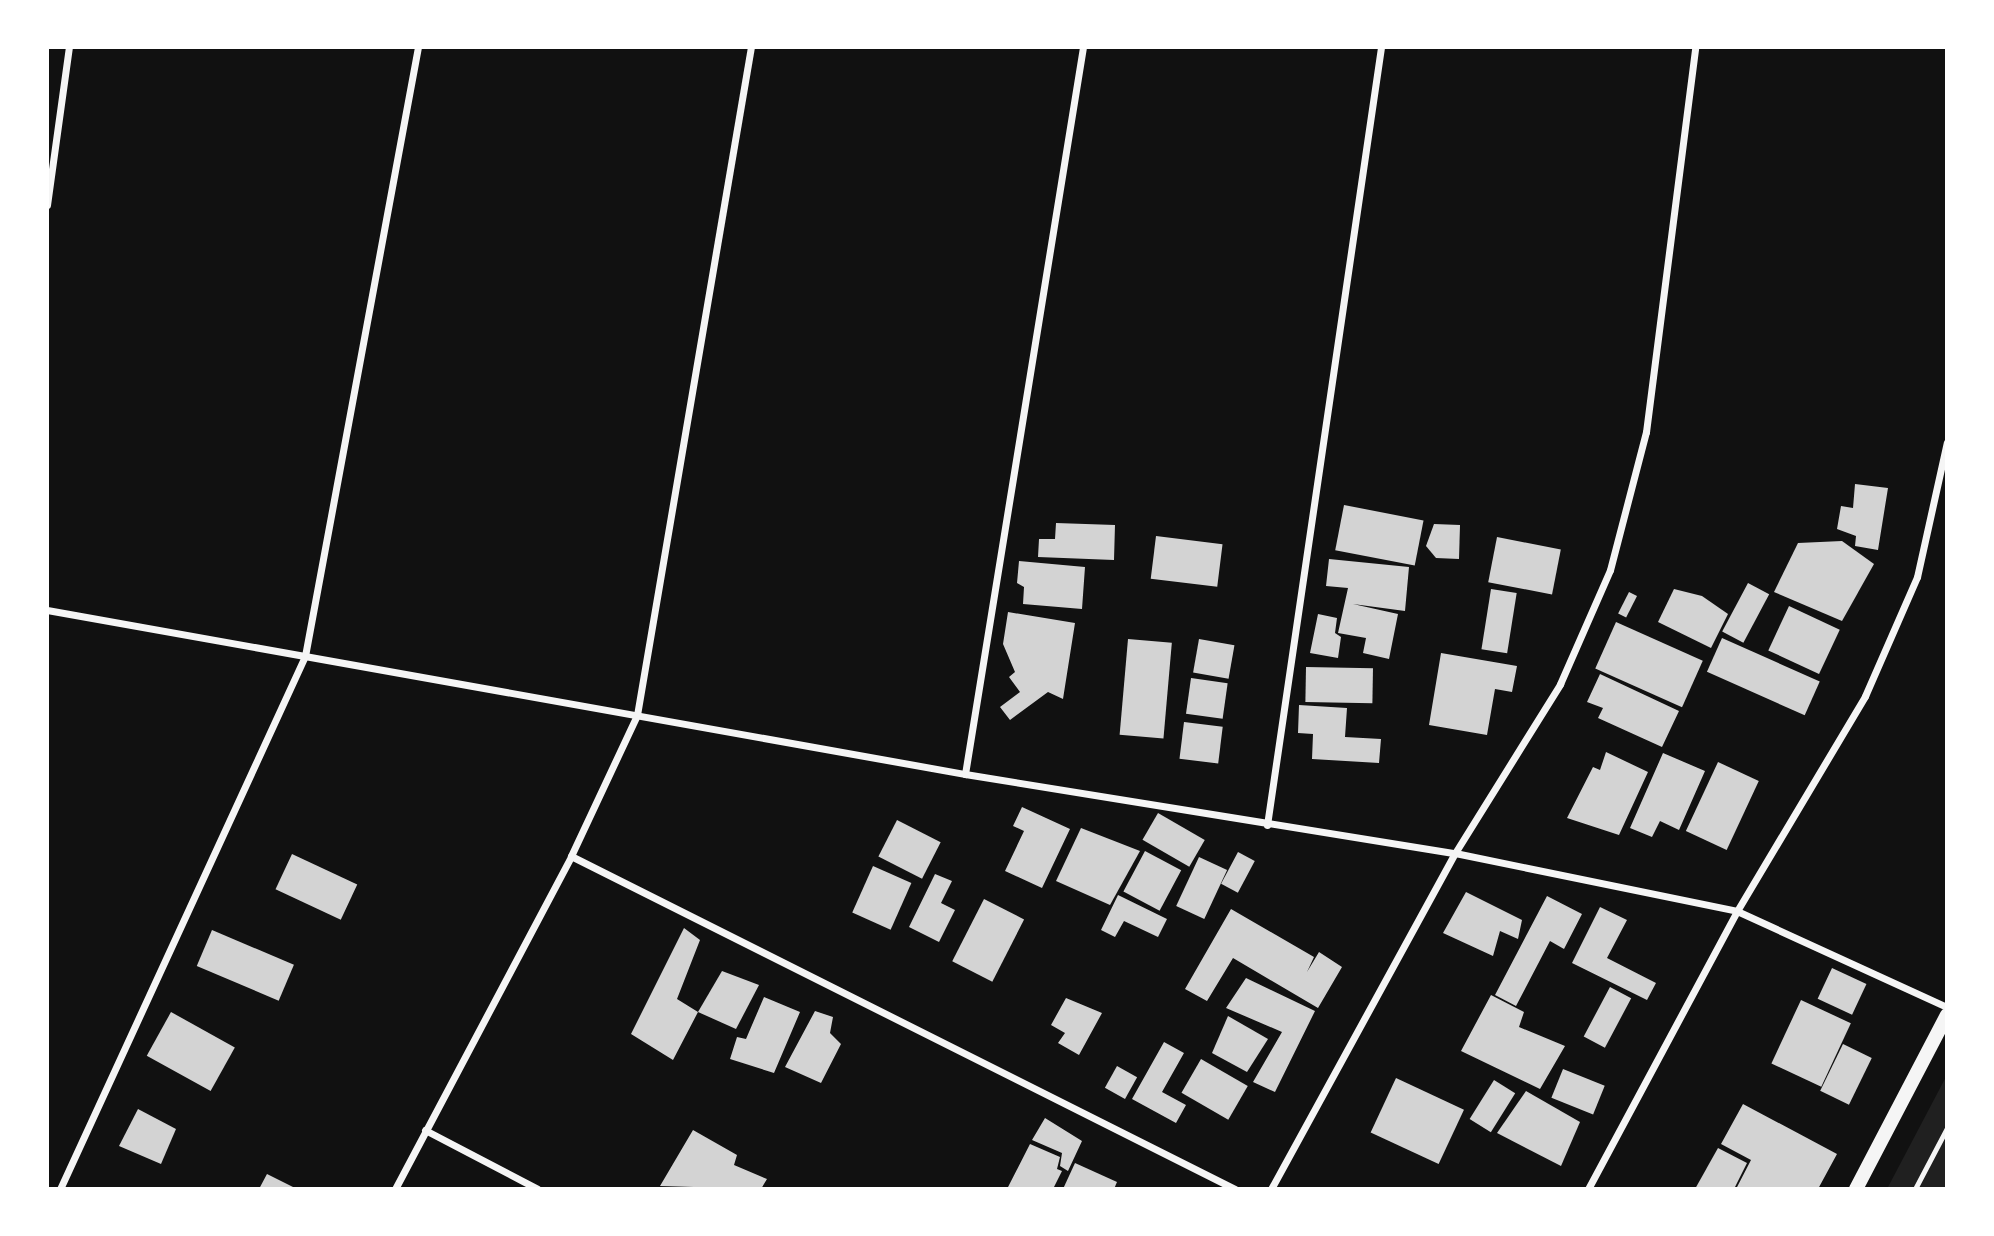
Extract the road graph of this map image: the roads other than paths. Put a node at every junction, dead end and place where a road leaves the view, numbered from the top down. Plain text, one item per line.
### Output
1 (69, 47) edge
2 (418, 47) edge
3 (751, 47) edge
4 (1083, 47) edge
5 (1381, 47) edge
6 (1695, 47) edge
7 (47, 205) edge
8 (1947, 442) edge
9 (47, 610) edge
10 (304, 656) junction
11 (637, 715) junction
12 (965, 774) junction
13 (1267, 825) junction
14 (1455, 853) junction
15 (570, 856) junction
16 (1737, 911) junction
17 (1947, 1007) edge
18 (1947, 1015) edge
19 (425, 1130) junction
20 (60, 1189) edge
21 (395, 1189) edge
22 (538, 1189) edge
23 (1235, 1189) edge
24 (1271, 1189) edge
25 (1588, 1189) edge
26 (1856, 1189) edge

1 - 7 street
2 - 10 street
3 - 11 street
4 - 12 street
5 - 13 street
6 - 14 street
8 - 16 street
9 - 10 street
10 - 11 street
10 - 20 street
11 - 12 street
11 - 15 street
12 - 13 street
13 - 14 street
14 - 16 street
14 - 24 street
15 - 19 street
15 - 23 street
16 - 17 street
16 - 25 street
18 - 26 main road
19 - 21 street
19 - 22 street

